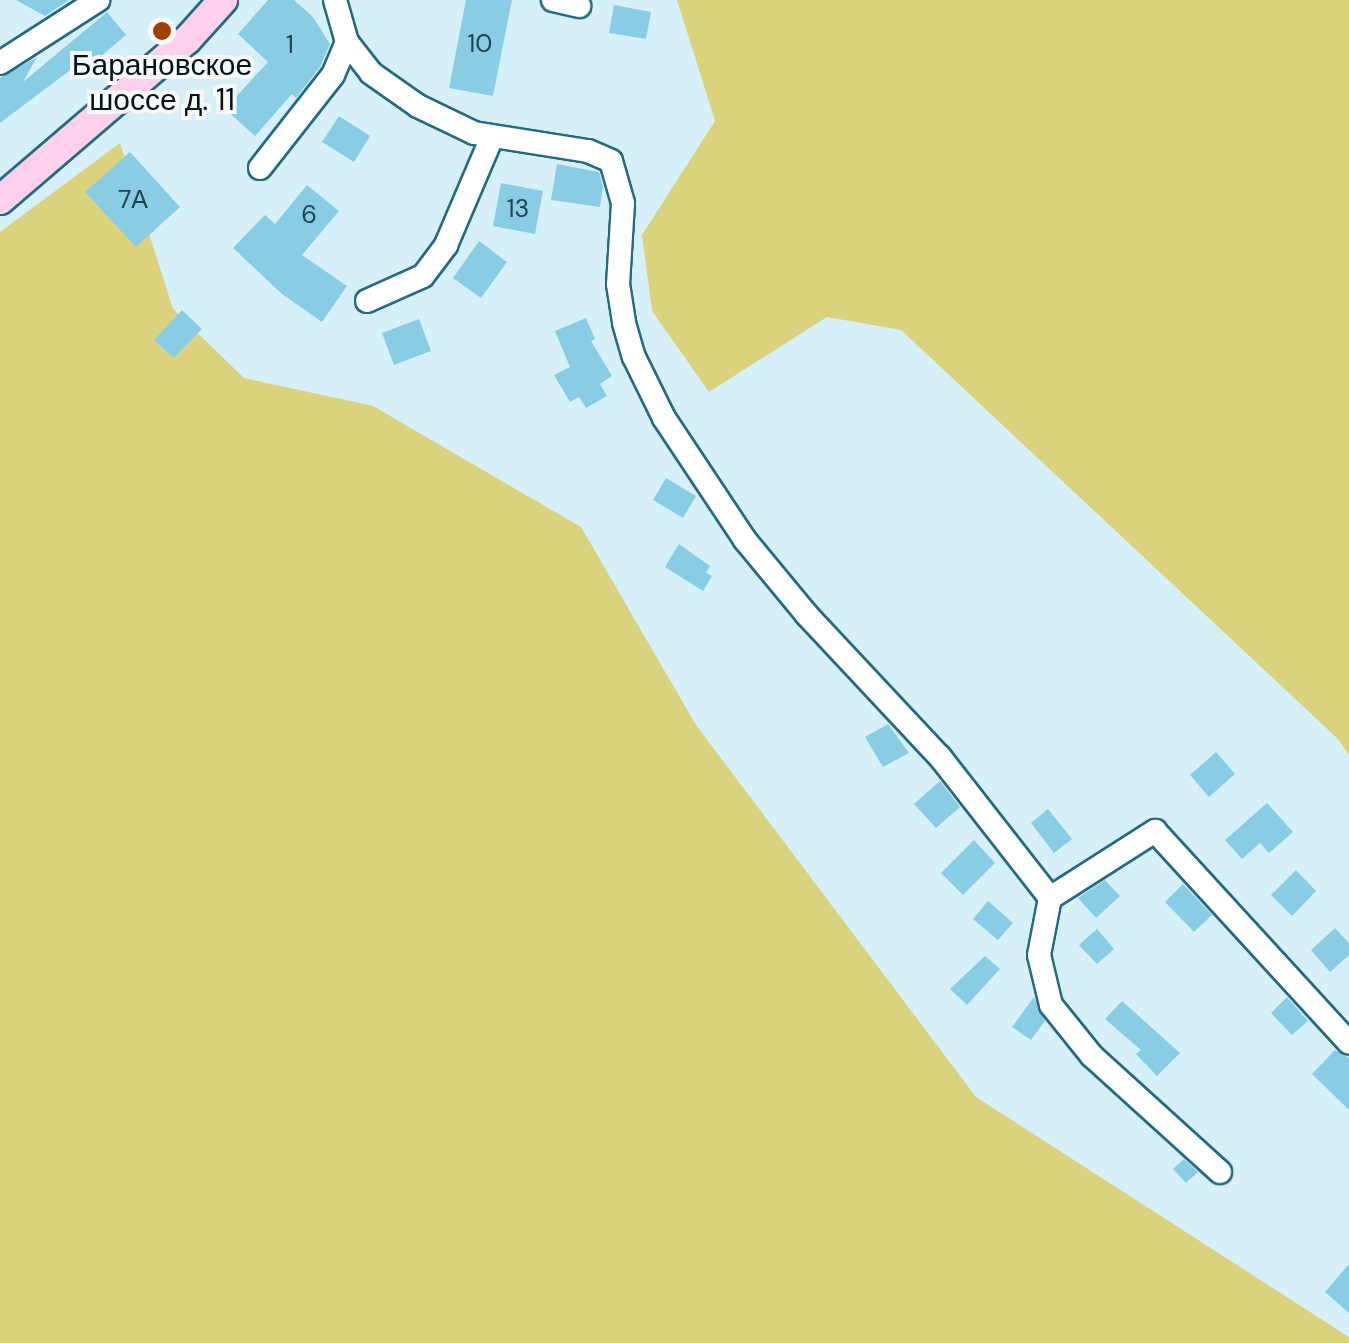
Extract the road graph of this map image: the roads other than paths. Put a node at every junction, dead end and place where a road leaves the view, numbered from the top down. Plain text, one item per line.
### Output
1 (98, 0) edge
2 (334, 0) edge
3 (553, 0) edge
4 (216, 1) edge
5 (579, 6) dead end
6 (346, 42) junction
7 (0, 63) edge
8 (492, 137) junction
9 (260, 168) dead end
10 (0, 200) edge
11 (367, 301) dead end
12 (1050, 898) junction
13 (1349, 1044) edge
14 (1220, 1172) dead end

1 - 7 street
2 - 6 street
3 - 5 street
4 - 10 main road
6 - 8 street
6 - 9 street
8 - 11 street
8 - 12 street
12 - 13 street
12 - 14 street

